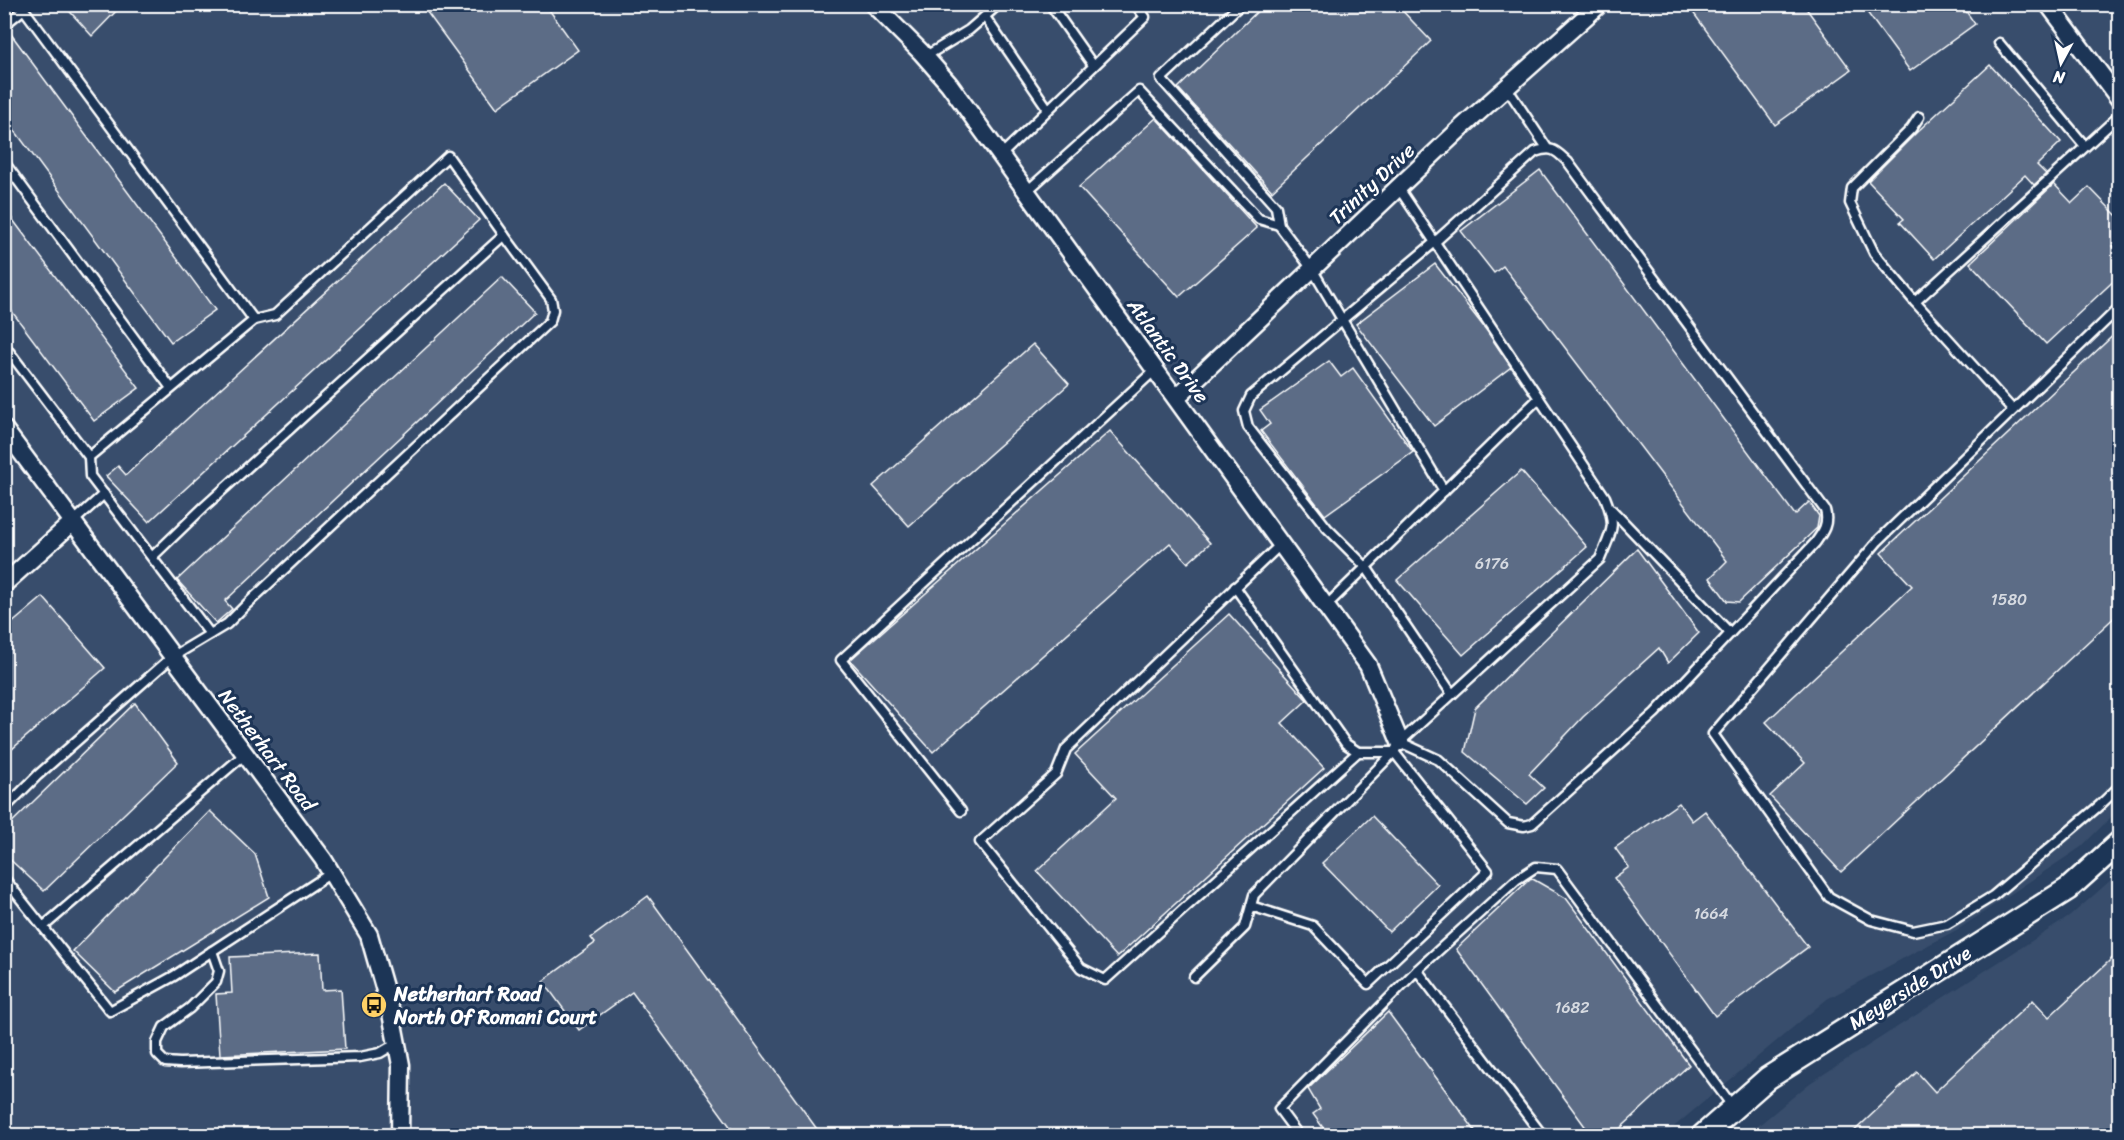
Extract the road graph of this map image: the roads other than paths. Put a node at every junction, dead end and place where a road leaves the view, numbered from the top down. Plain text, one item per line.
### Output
1 (873, 4) edge
2 (999, 4) edge
3 (1050, 4) edge
4 (1135, 4) edge
5 (1241, 4) edge
6 (1600, 4) edge
7 (2048, 4) edge
8 (22, 7) edge
9 (985, 17) junction
10 (4, 25) edge
11 (1999, 43) dead end
12 (926, 57) junction
13 (1093, 65) junction
14 (1507, 88) junction
15 (2120, 100) edge
16 (1048, 109) junction
17 (2120, 115) edge
18 (1919, 117) dead end
19 (2085, 146) junction
20 (1547, 148) junction
21 (1001, 155) junction
22 (4, 162) edge
23 (1398, 187) junction
24 (1027, 191) junction
25 (1279, 225) junction
26 (504, 235) junction
27 (1435, 242) junction
28 (1312, 269) junction
29 (1915, 302) junction
30 (2120, 307) edge
31 (254, 320) junction
32 (1342, 320) junction
33 (4, 345) edge
34 (1156, 369) junction
35 (171, 388) junction
36 (1176, 398) junction
37 (1539, 398) junction
38 (2013, 410) junction
39 (4, 429) edge
40 (89, 457) junction
41 (1444, 490) junction
42 (104, 494) junction
43 (1608, 506) junction
44 (72, 522) junction
45 (1281, 544) junction
46 (152, 557) junction
47 (1366, 567) junction
48 (4, 584) edge
49 (1235, 587) junction
50 (1326, 606) junction
51 (1730, 633) junction
52 (210, 634) junction
53 (172, 657) junction
54 (1452, 694) junction
55 (1397, 747) junction
56 (1358, 752) junction
57 (245, 754) junction
58 (2120, 786) edge
59 (4, 809) edge
60 (961, 812) dead end
61 (2120, 842) edge
62 (331, 873) junction
63 (4, 878) edge
64 (1251, 906) junction
65 (43, 927) junction
66 (212, 951) junction
67 (1417, 970) junction
68 (1194, 977) dead end
69 (397, 1043) junction
70 (1733, 1107) junction
71 (400, 1136) edge
72 (1299, 1136) edge
73 (1543, 1136) edge
74 (1702, 1136) edge

1 - 12 street, Atlantic Drive
2 - 9 lane
3 - 13 lane
4 - 13 lane
5 - 25 lane
6 - 14 street, Trinity Drive
7 - 15 street
8 - 10 lane
8 - 31 lane
9 - 12 lane
9 - 16 lane
11 - 19 lane
12 - 21 street, Atlantic Drive
13 - 16 lane
14 - 20 lane
14 - 23 street, Trinity Drive
16 - 21 lane
17 - 19 lane
18 - 29 lane
19 - 29 lane
20 - 27 lane
20 - 51 lane
21 - 24 street, Atlantic Drive
22 - 35 lane
23 - 27 lane
23 - 28 street, Trinity Drive
24 - 25 lane
24 - 34 street, Atlantic Drive
25 - 28 lane
26 - 31 lane
26 - 46 lane
26 - 52 lane
27 - 32 lane
27 - 37 lane
28 - 32 lane
28 - 36 street, Trinity Drive
29 - 38 lane
30 - 38 lane
31 - 35 lane
32 - 41 lane
32 - 47 lane
33 - 40 lane
34 - 36 street, Atlantic Drive
34 - 60 lane
35 - 40 lane
36 - 45 street, Atlantic Drive
37 - 41 lane
37 - 43 lane
38 - 58 lane
39 - 44 street, Netherhart Road
40 - 42 lane
41 - 47 lane
42 - 44 lane
42 - 46 lane
43 - 51 lane
43 - 54 lane
44 - 48 street
44 - 53 street, Netherhart Road
45 - 49 lane
45 - 50 street, Atlantic Drive
46 - 52 lane
47 - 50 lane
47 - 54 lane
49 - 56 lane
49 - 56 lane
50 - 55 street, Atlantic Drive
51 - 55 lane
52 - 53 lane
53 - 57 street, Netherhart Road
53 - 59 lane
54 - 55 lane
55 - 56 lane
55 - 64 lane
55 - 64 lane
57 - 62 street, Netherhart Road
57 - 65 lane
61 - 70 street, Meyerside Drive
62 - 66 lane
62 - 69 street, Netherhart Road
63 - 65 lane
64 - 68 lane
65 - 66 lane
66 - 69 lane
67 - 70 lane
67 - 72 lane
67 - 73 lane
69 - 71 street, Netherhart Road
70 - 74 street, Meyerside Drive

